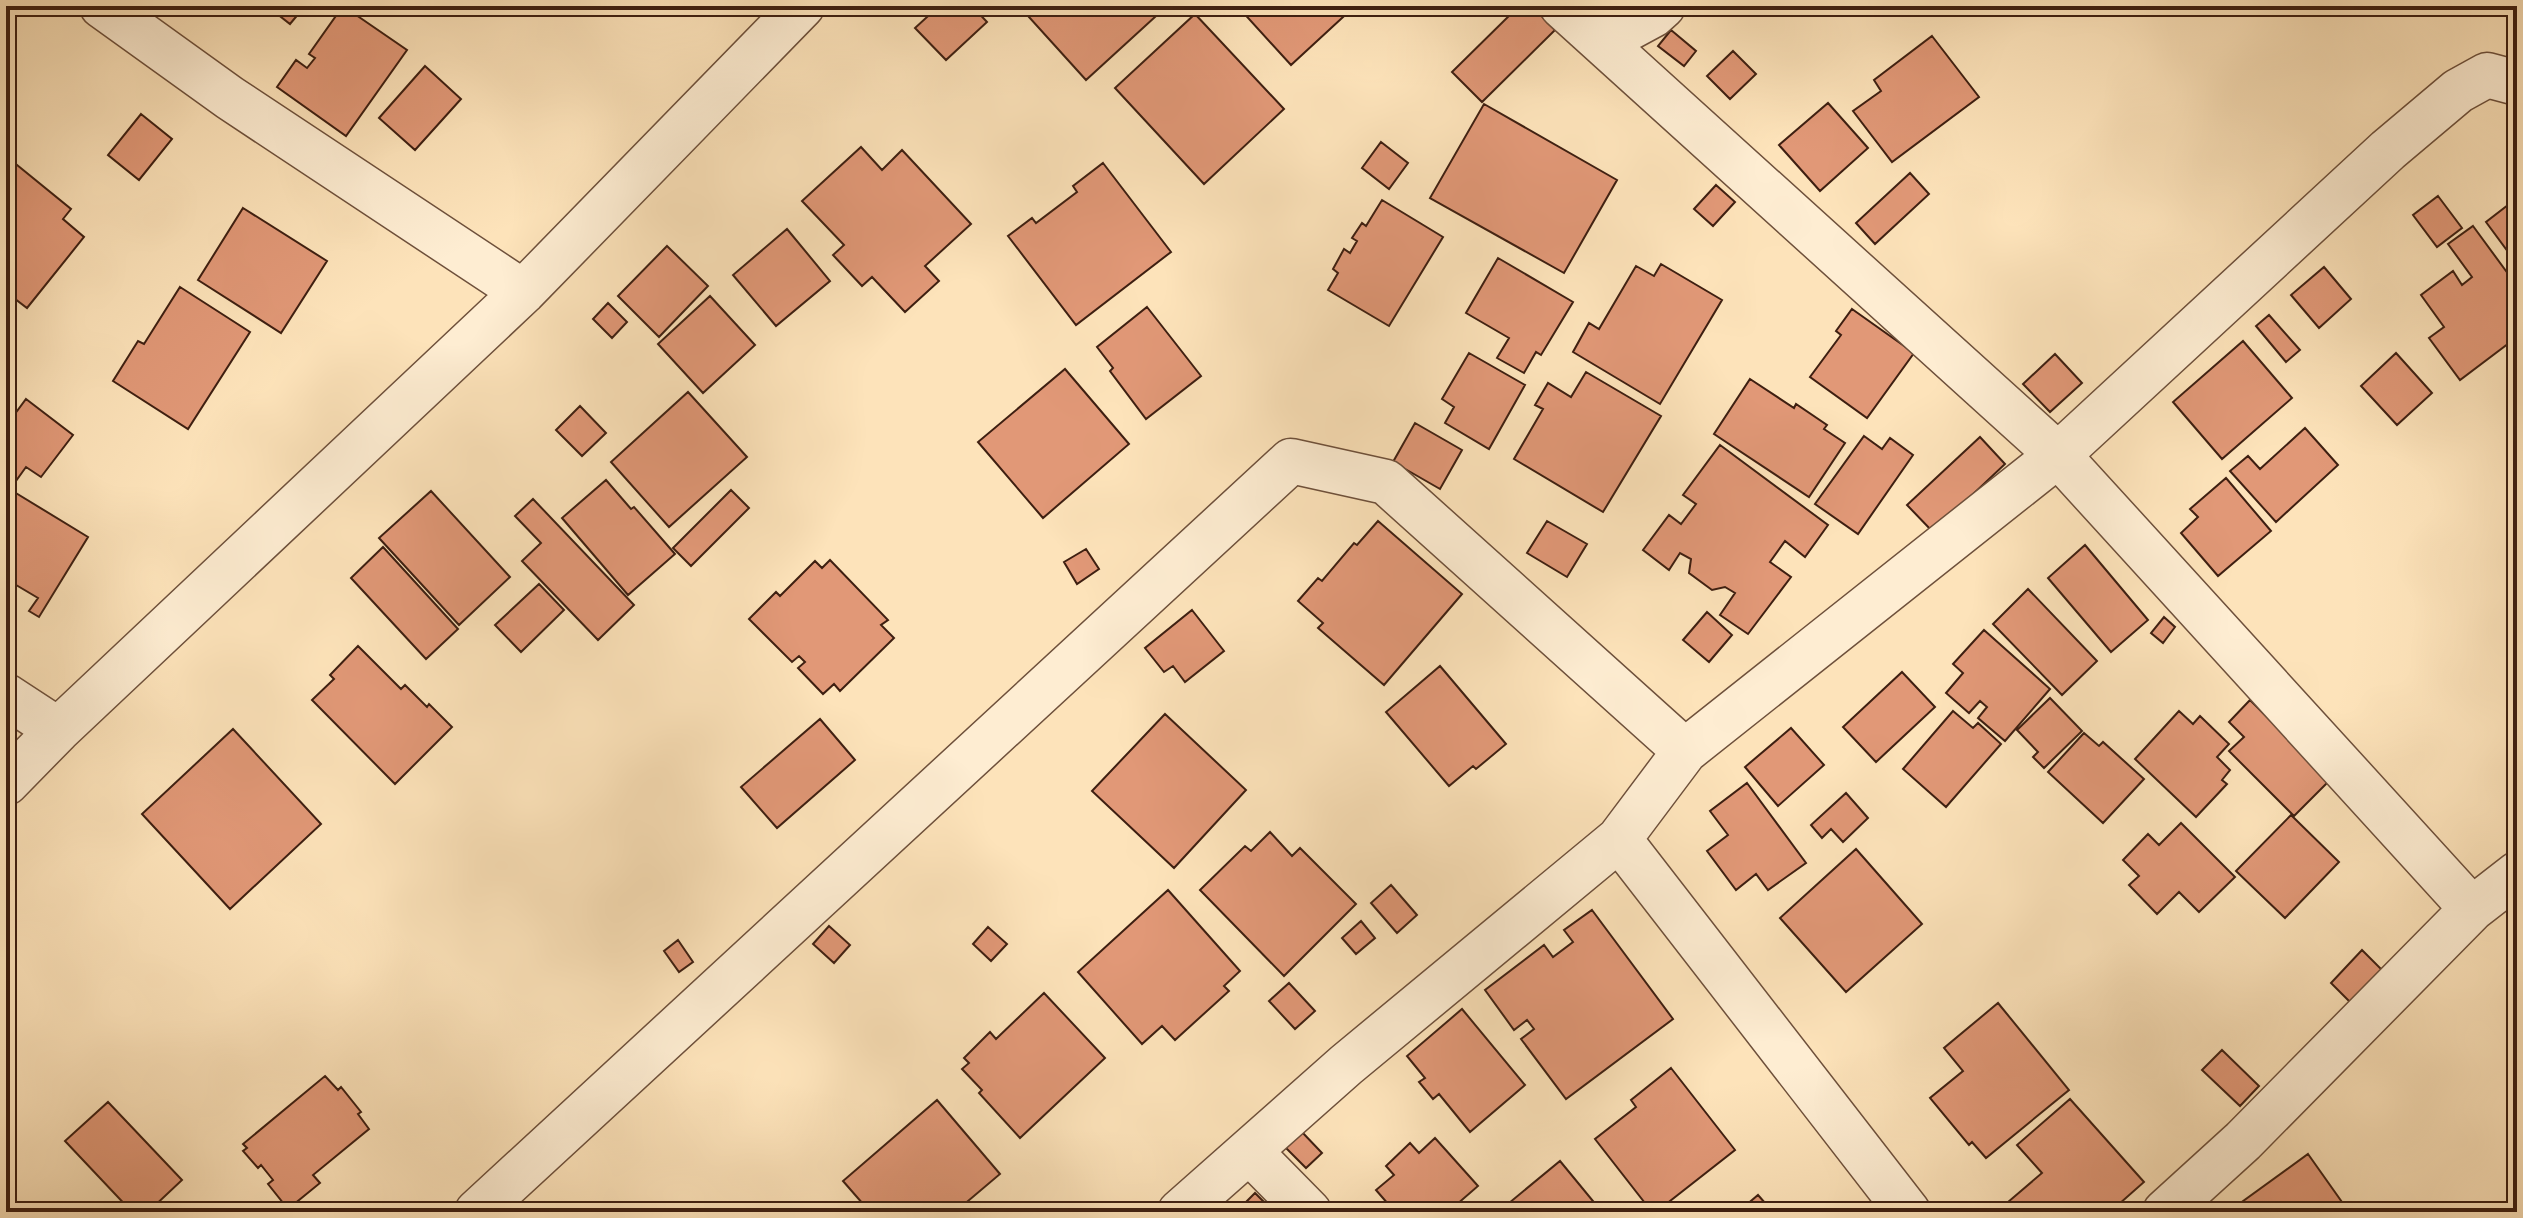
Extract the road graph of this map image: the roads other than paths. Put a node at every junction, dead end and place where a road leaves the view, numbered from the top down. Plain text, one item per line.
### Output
1 (102, 6) edge
2 (802, 6) edge
3 (1562, 6) edge
4 (1663, 6) edge
5 (1603, 42) junction
6 (2517, 83) edge
7 (523, 292) junction
8 (2058, 455) junction
9 (6, 696) edge
10 (58, 730) junction
11 (1685, 751) junction
12 (6, 783) edge
13 (1619, 839) junction
14 (2517, 874) edge
15 (2472, 909) junction
16 (1249, 1151) junction
17 (477, 1212) edge
18 (1180, 1212) edge
19 (1309, 1212) edge
20 (1908, 1212) edge
21 (2165, 1212) edge

1 - 7 street
2 - 7 street
3 - 5 street
4 - 5 street
5 - 8 street
6 - 8 street
7 - 10 street
8 - 11 street
8 - 15 street
9 - 10 street
10 - 12 street
11 - 13 street
11 - 17 street
13 - 16 street
13 - 20 street
14 - 15 street
15 - 21 street
16 - 18 street
16 - 19 street

